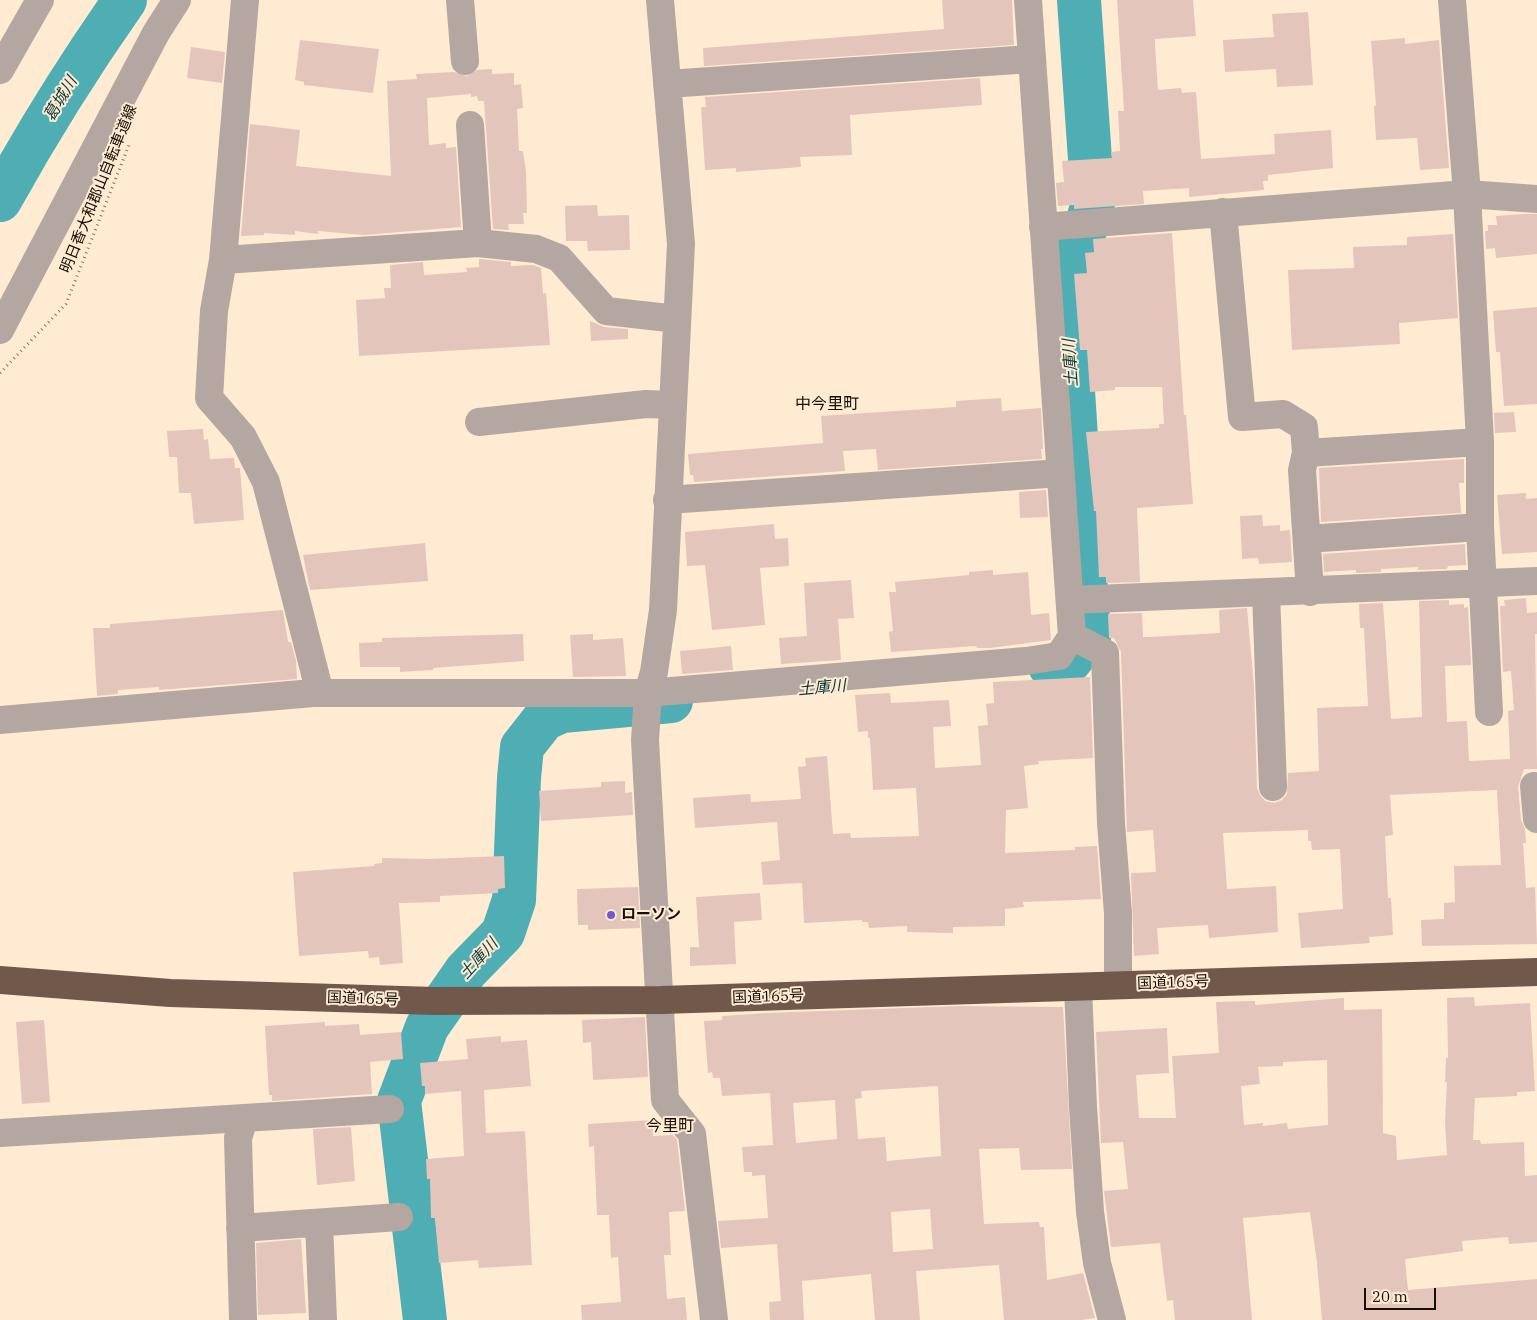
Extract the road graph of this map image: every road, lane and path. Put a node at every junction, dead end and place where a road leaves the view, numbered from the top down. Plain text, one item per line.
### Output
1 (40, 0) edge
2 (177, 0) edge
3 (245, 0) edge
4 (460, 0) edge
5 (660, 0) edge
6 (1028, 0) edge
7 (1452, 0) edge
8 (1031, 59) junction
9 (465, 61) dead end
10 (0, 70) edge
11 (667, 84) junction
12 (470, 125) dead end
13 (130, 143) dead end
14 (1467, 194) junction
15 (1537, 199) edge
16 (1223, 212) junction
17 (1043, 227) junction
18 (478, 243) junction
19 (224, 260) junction
20 (676, 319) junction
21 (0, 330) edge
22 (0, 373) edge
23 (672, 405) junction
24 (479, 422) dead end
25 (1480, 442) junction
26 (1306, 453) junction
27 (1061, 473) junction
28 (667, 500) junction
29 (1480, 528) junction
30 (1307, 539) junction
31 (1537, 581) edge
32 (1483, 584) junction
33 (1266, 592) junction
34 (1310, 592) junction
35 (1070, 600) junction
36 (1081, 641) junction
37 (320, 693) junction
38 (648, 693) junction
39 (1489, 712) dead end
40 (0, 720) edge
41 (1273, 786) dead end
42 (1534, 786) dead end
43 (1537, 819) edge
44 (1537, 972) edge
45 (0, 980) edge
46 (1118, 984) junction
47 (1078, 987) junction
48 (661, 1000) junction
49 (390, 1110) dead end
50 (244, 1119) junction
51 (0, 1133) edge
52 (399, 1217) dead end
53 (319, 1223) junction
54 (240, 1228) junction
55 (243, 1320) edge
56 (323, 1320) edge
57 (714, 1320) edge
58 (1112, 1320) edge

1 - 10 street
2 - 21 street
3 - 19 street
4 - 9 street
5 - 11 street
6 - 8 street
7 - 14 street
8 - 11 street
8 - 17 street
11 - 20 street
12 - 18 street
13 - 22 path, 明日香大和郡山自転車道線
14 - 15 street
14 - 16 street
14 - 25 street
16 - 17 street
16 - 26 street
17 - 27 street
18 - 19 street
18 - 20 street
19 - 37 street
20 - 23 street
23 - 24 street
23 - 28 street
25 - 26 street
25 - 29 street
26 - 30 street
27 - 28 street
27 - 35 street
28 - 38 street
29 - 30 street
29 - 32 street
30 - 34 street
31 - 32 street
32 - 34 street
32 - 39 street
33 - 34 street
33 - 35 street
33 - 41 street
35 - 36 street
36 - 38 street
36 - 46 street
37 - 38 street
37 - 40 street
38 - 48 street
42 - 43 street
44 - 46 highway, 国道165号
45 - 48 highway, 国道165号
46 - 47 highway, 国道165号
47 - 48 highway, 国道165号
47 - 58 street
48 - 57 street
49 - 50 street
50 - 51 street
50 - 54 street
52 - 53 street
53 - 54 street
53 - 56 street
54 - 55 street

